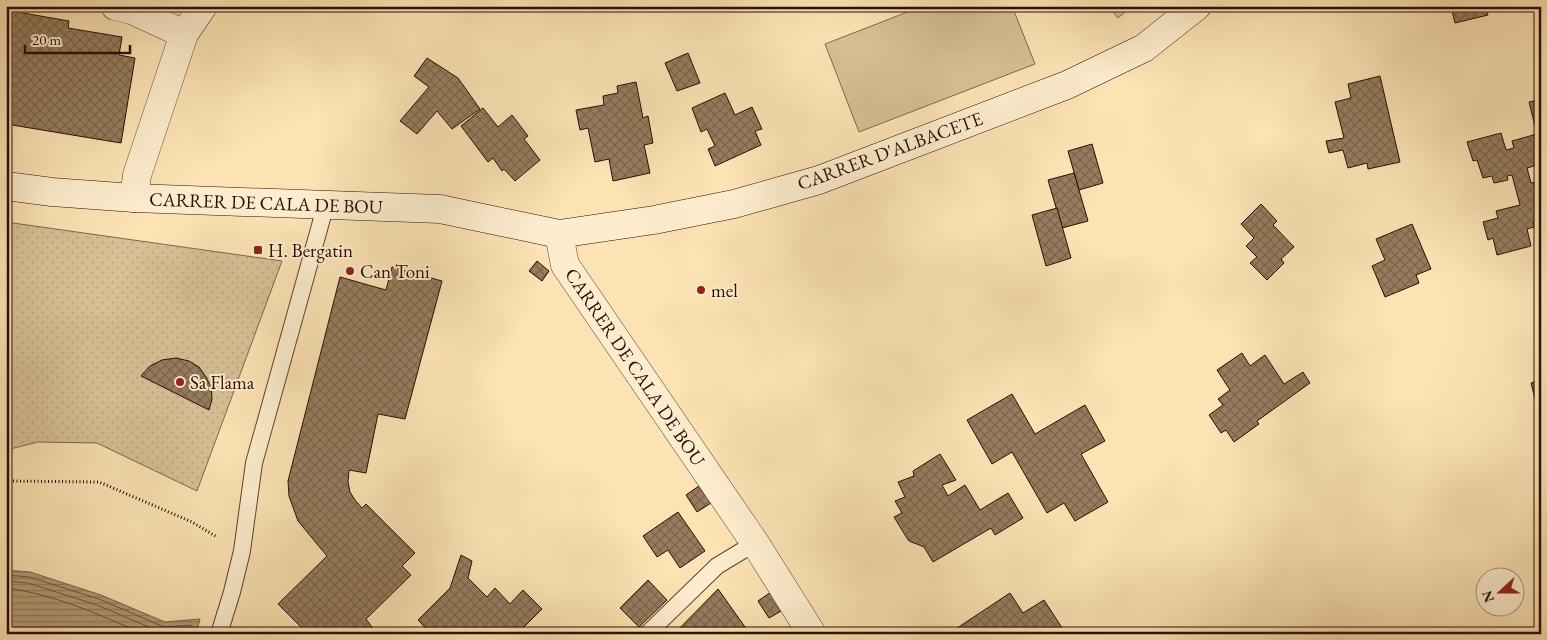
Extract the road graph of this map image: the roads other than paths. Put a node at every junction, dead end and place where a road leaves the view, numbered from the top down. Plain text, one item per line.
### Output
1 (115, 6) edge
2 (203, 6) edge
3 (1197, 6) edge
4 (184, 34) junction
5 (6, 186) edge
6 (134, 198) junction
7 (326, 204) junction
8 (559, 234) junction
9 (754, 543) junction
10 (219, 634) edge
11 (647, 634) edge
12 (812, 634) edge

1 - 4 street
2 - 4 street
3 - 8 street, CARRER D'ALBACETE
4 - 6 street
5 - 6 street, CARRER DE CALA DE BOU
6 - 7 street, CARRER DE CALA DE BOU
7 - 8 street, CARRER DE CALA DE BOU
7 - 10 lane
8 - 9 street, CARRER DE CALA DE BOU
9 - 11 lane
9 - 12 street, CARRER DE CALA DE BOU

